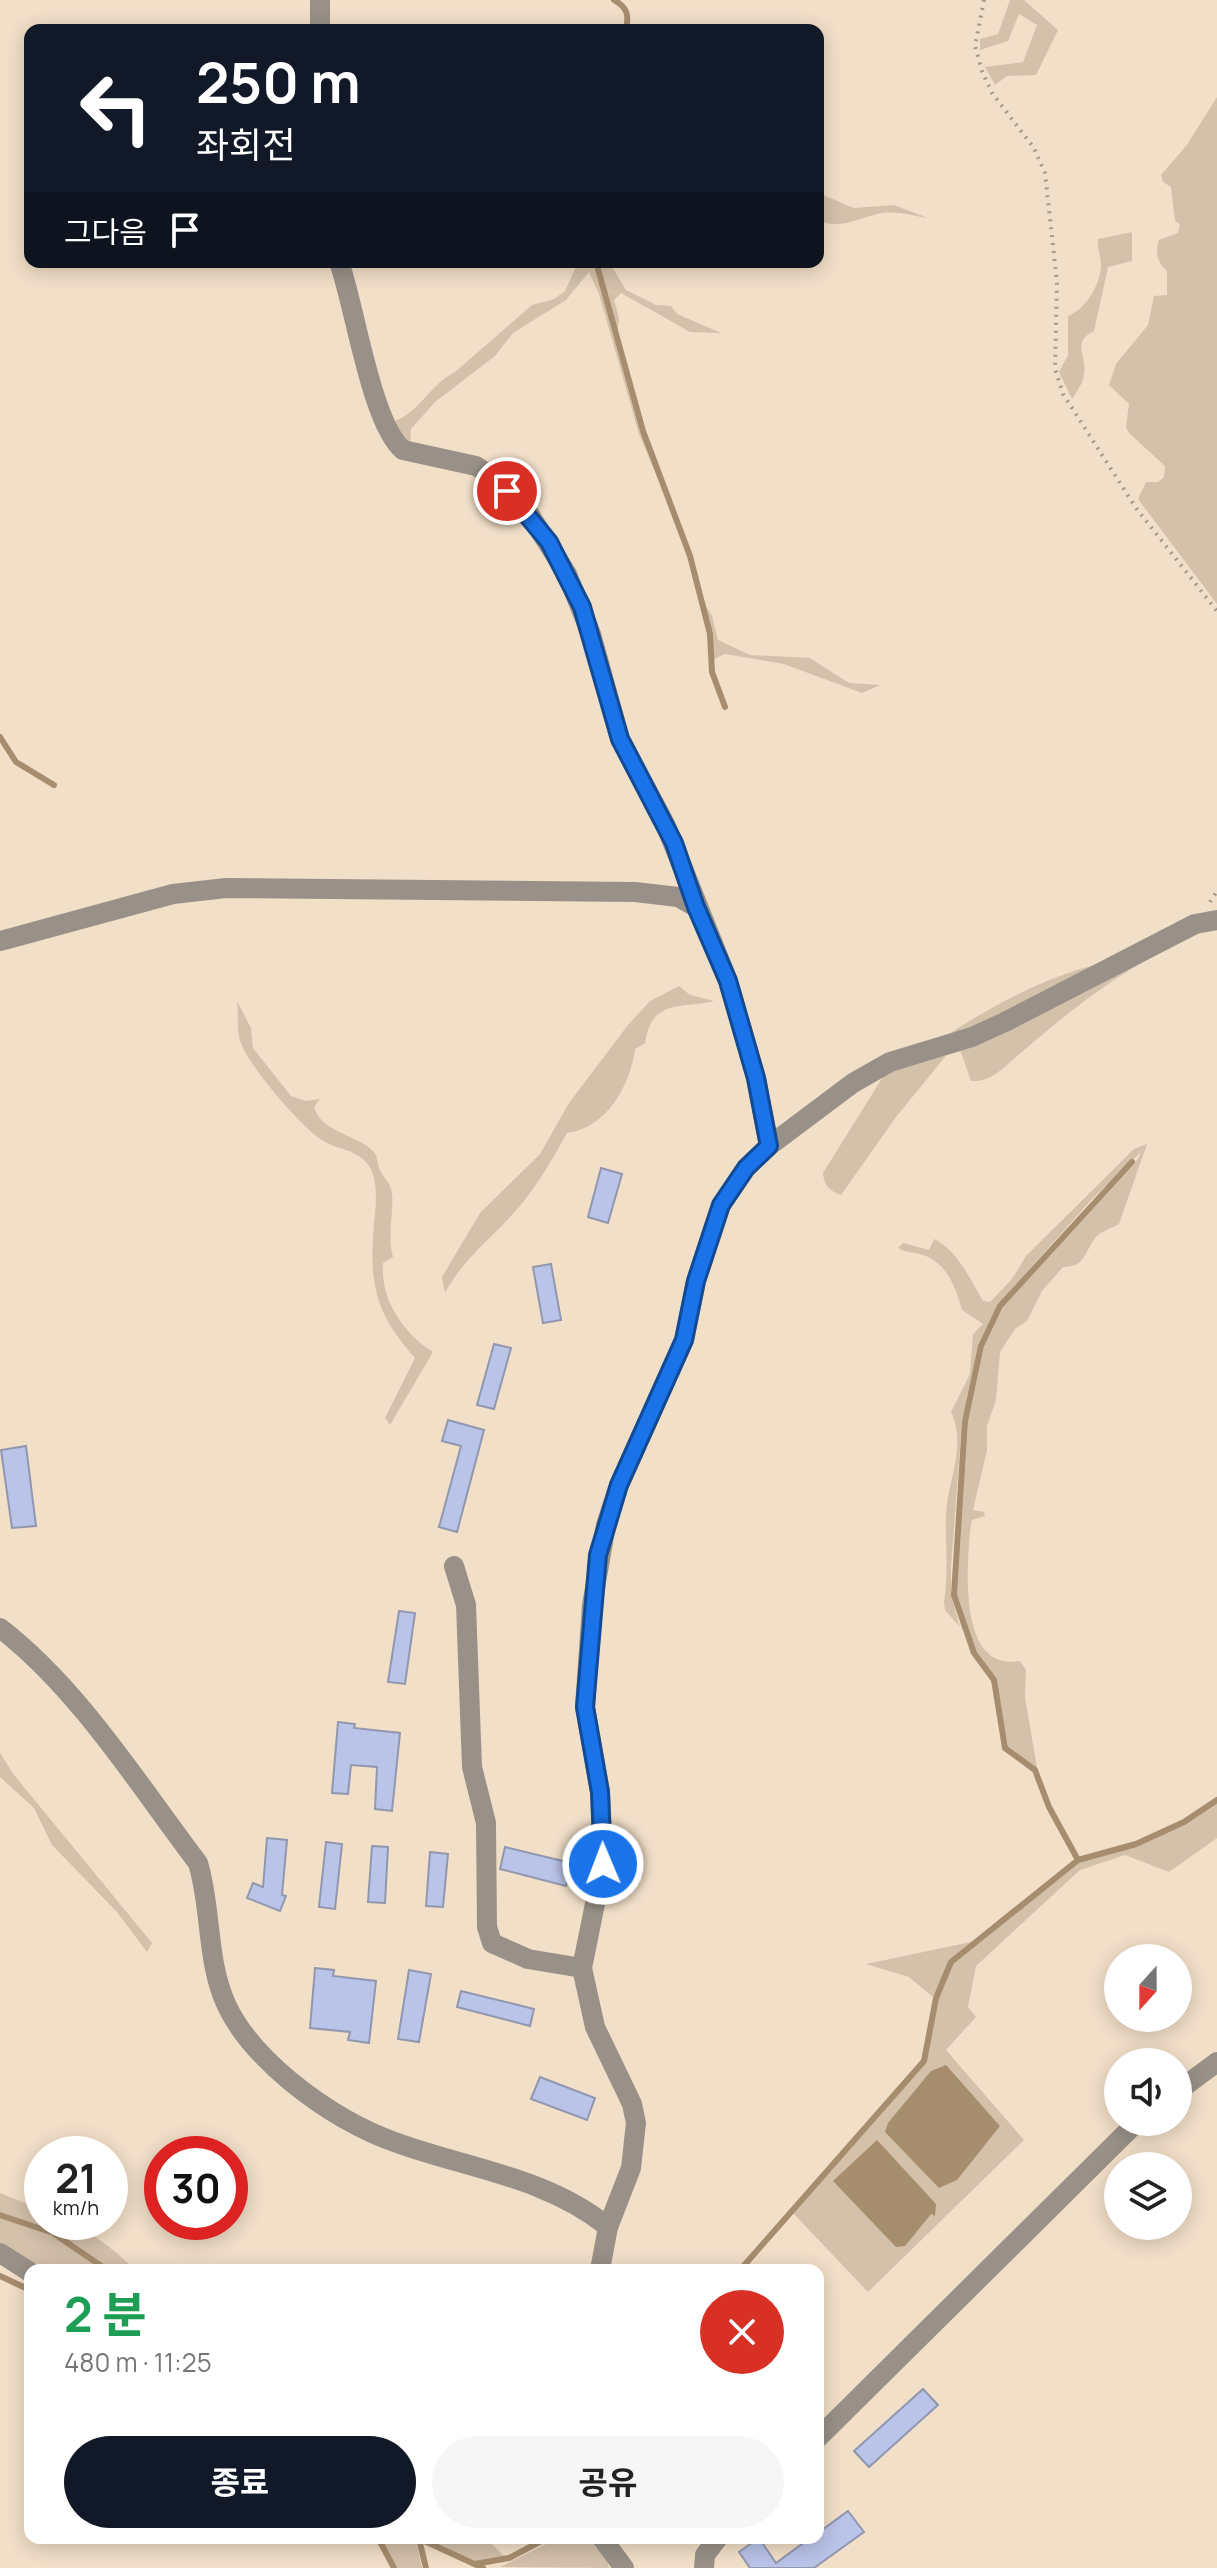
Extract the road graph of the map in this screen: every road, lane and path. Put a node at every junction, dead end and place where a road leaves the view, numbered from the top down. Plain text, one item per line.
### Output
1 (320, 0) edge
2 (984, 0) edge
3 (320, 24) edge
4 (341, 268) edge
5 (1217, 611) edge
6 (696, 907) junction
7 (1217, 920) edge
8 (0, 941) edge
9 (769, 1146) junction
10 (454, 1566) dead end
11 (0, 1628) edge
12 (582, 1968) junction
13 (1217, 2062) edge
14 (1192, 2081) edge
15 (1123, 2136) edge
16 (608, 2227) junction
17 (0, 2253) edge
18 (601, 2264) edge
19 (24, 2268) edge
20 (824, 2432) edge
21 (606, 2544) edge
22 (713, 2544) edge
23 (619, 2566) edge
24 (704, 2568) edge

1 - 3 street
2 - 5 path
4 - 6 street
6 - 8 street
6 - 9 street
7 - 9 street
9 - 12 street
10 - 12 street
11 - 16 street
12 - 16 street
13 - 14 street
15 - 20 street
16 - 18 street
17 - 19 street
21 - 23 street
22 - 24 street

